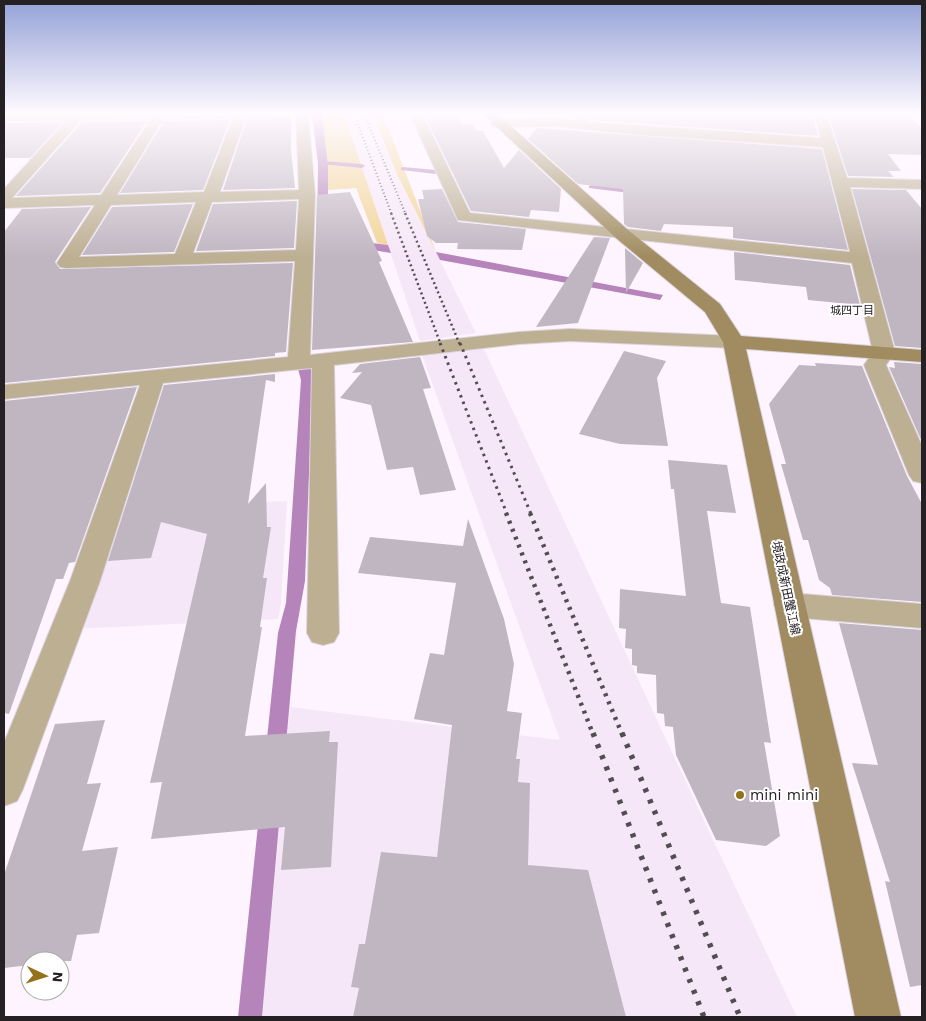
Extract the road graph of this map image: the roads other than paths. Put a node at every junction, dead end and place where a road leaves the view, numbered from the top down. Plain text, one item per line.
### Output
1 (36, 162) edge
2 (130, 162) edge
3 (222, 162) edge
4 (305, 162) edge
5 (438, 162) edge
6 (541, 162) edge
7 (835, 162) edge
8 (841, 182) junction
9 (922, 184) edge
10 (307, 194) junction
11 (208, 197) junction
12 (4, 198) edge
13 (106, 200) junction
14 (4, 203) edge
15 (622, 234) junction
16 (303, 255) junction
17 (860, 258) junction
18 (182, 259) junction
19 (734, 342) junction
20 (884, 352) junction
21 (922, 356) edge
22 (311, 362) junction
23 (154, 377) junction
24 (4, 392) edge
25 (922, 475) edge
26 (790, 604) junction
27 (922, 616) edge
28 (323, 633) dead end
29 (4, 789) edge
30 (878, 1017) edge

1 - 12 street
2 - 13 street
3 - 11 street
4 - 10 street
5 - 15 street
6 - 15 main road, 境政成新田蟹江線
7 - 8 street
8 - 9 street
8 - 17 street
10 - 11 street
10 - 16 street
11 - 13 street
11 - 18 street
13 - 14 street
13 - 18 street
15 - 17 street
15 - 19 main road, 境政成新田蟹江線
16 - 18 street
16 - 22 street
17 - 20 street
19 - 20 main road
19 - 22 street
19 - 26 main road, 境政成新田蟹江線
20 - 21 main road
20 - 25 street
22 - 23 street
22 - 28 street
23 - 24 street
23 - 29 street
26 - 27 street
26 - 30 main road, 境政成新田蟹江線

